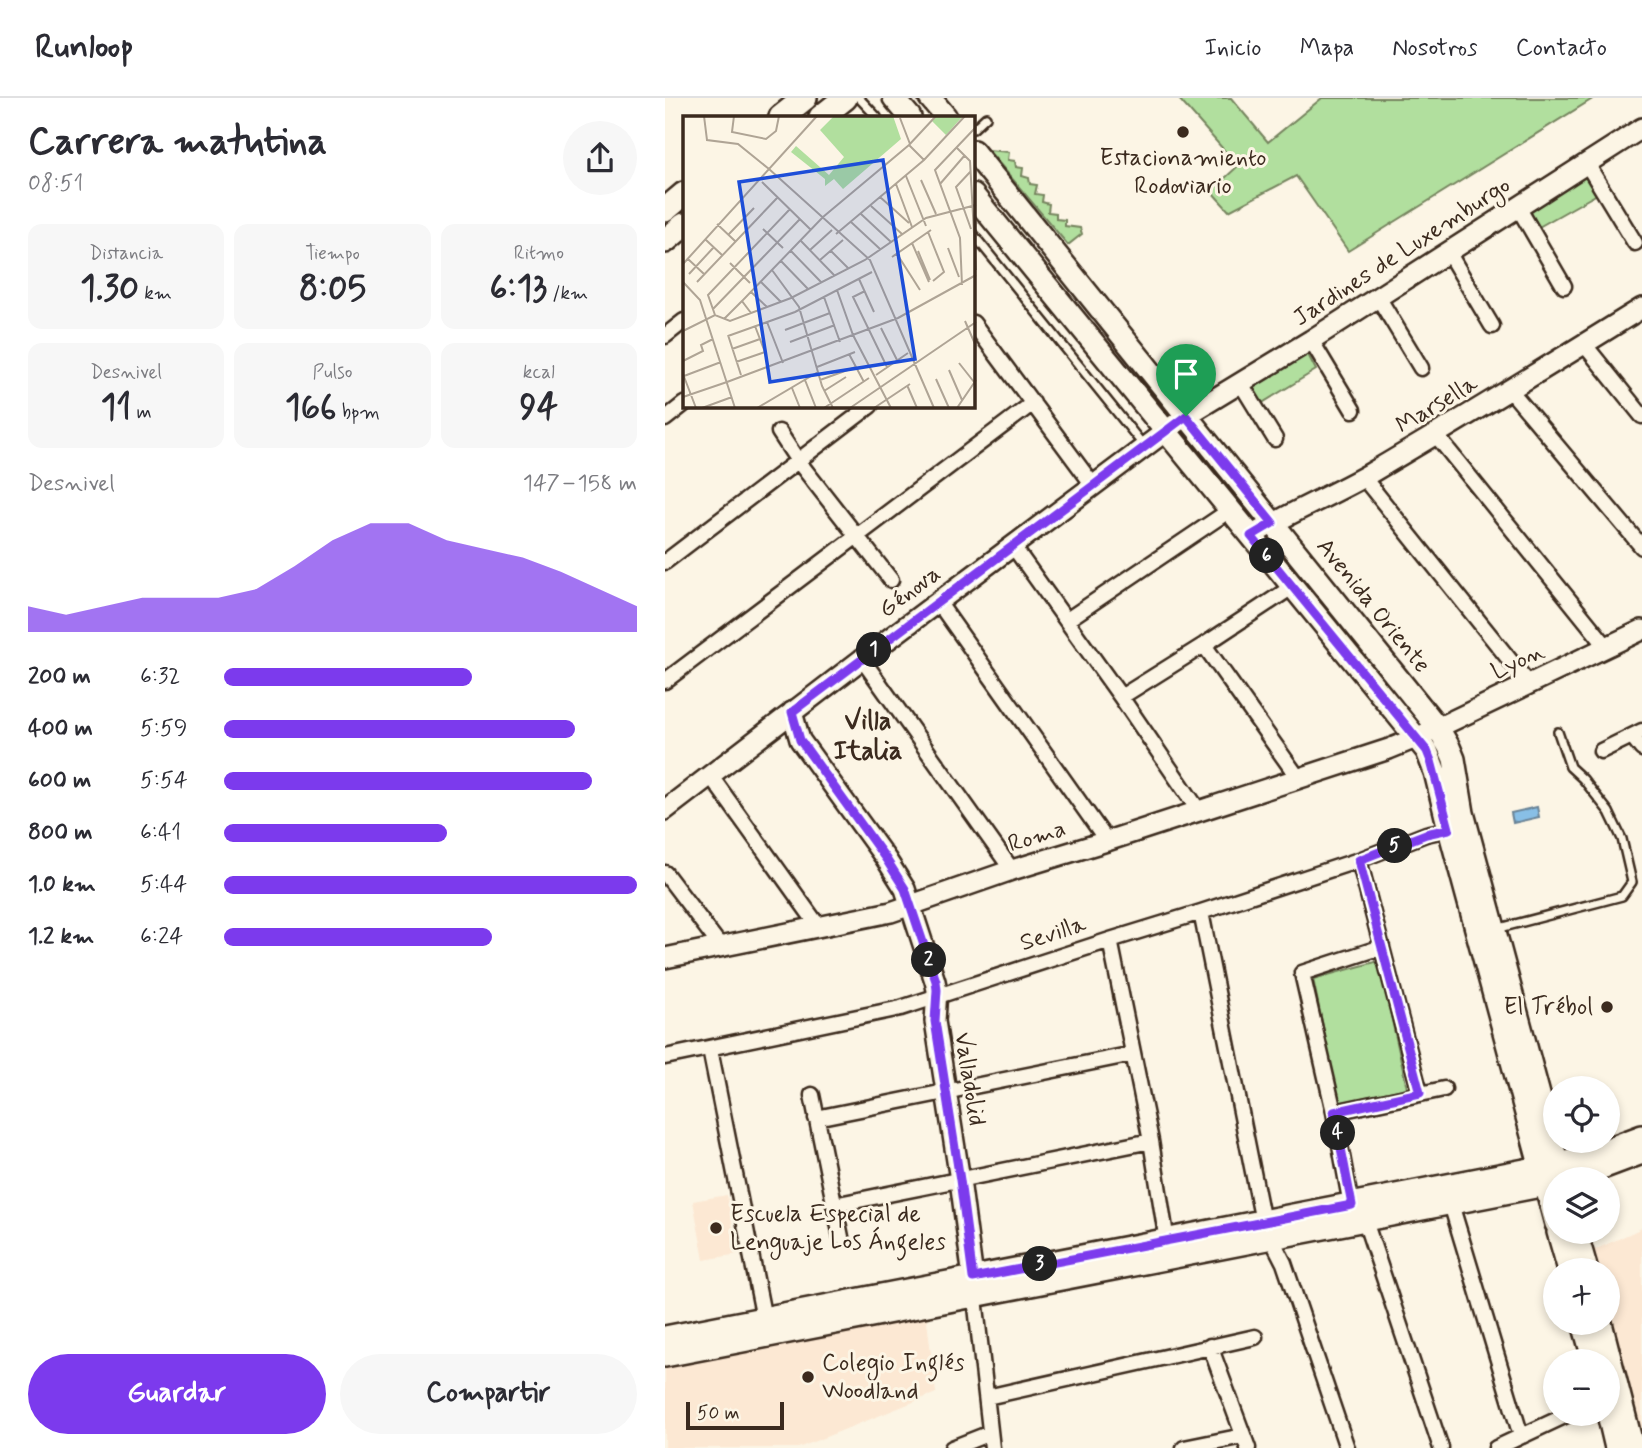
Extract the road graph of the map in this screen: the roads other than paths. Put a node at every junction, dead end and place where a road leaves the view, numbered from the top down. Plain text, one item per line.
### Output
1 (805, 98) edge
2 (845, 98) edge
3 (859, 98) edge
4 (894, 98) edge
5 (930, 98) edge
6 (782, 116) edge
7 (822, 116) edge
8 (876, 116) edge
9 (908, 116) edge
10 (945, 116) edge
11 (986, 117) dead end
12 (975, 128) edge
13 (1642, 128) edge
14 (975, 153) edge
15 (1587, 164) junction
16 (683, 195) edge
17 (975, 197) edge
18 (1518, 207) junction
19 (665, 210) edge
20 (683, 227) edge
21 (975, 235) edge
22 (665, 241) edge
23 (1635, 243) dead end
24 (1448, 252) junction
25 (1067, 268) junction
26 (1039, 276) junction
27 (1564, 286) dead end
28 (1378, 297) junction
29 (1642, 308) edge
30 (683, 324) edge
31 (975, 326) edge
32 (1492, 326) dead end
33 (665, 336) edge
34 (1311, 340) junction
35 (1584, 344) junction
36 (1420, 368) dead end
37 (1240, 382) junction
38 (1510, 390) junction
39 (1033, 403) junction
40 (683, 405) edge
41 (867, 408) edge
42 (1353, 410) dead end
43 (1186, 416) junction
44 (1642, 416) edge
45 (665, 419) edge
46 (1165, 430) junction
47 (779, 432) dead end
48 (1436, 435) junction
49 (1275, 439) dead end
50 (1145, 447) junction
51 (798, 461) junction
52 (1363, 477) junction
53 (1093, 485) junction
54 (1230, 510) junction
55 (1273, 523) junction
56 (858, 536) junction
57 (1251, 536) junction
58 (1013, 546) junction
59 (1642, 547) edge
60 (665, 562) edge
61 (891, 580) dead end
62 (1292, 587) junction
63 (938, 602) junction
64 (1067, 620) junction
65 (1642, 630) edge
66 (1204, 645) junction
67 (1607, 647) junction
68 (862, 659) junction
69 (665, 681) edge
70 (1529, 684) junction
71 (1121, 697) junction
72 (792, 712) junction
73 (1438, 727) junction
74 (1558, 732) dead end
75 (1637, 734) edge
76 (1416, 738) junction
77 (1642, 749) edge
78 (1601, 751) dead end
79 (710, 775) junction
80 (1299, 779) junction
81 (665, 810) edge
82 (1199, 811) junction
83 (1449, 829) junction
84 (1107, 841) junction
85 (1359, 860) junction
86 (1012, 870) junction
87 (665, 873) edge
88 (911, 906) junction
89 (1201, 912) junction
90 (819, 927) junction
91 (1494, 930) junction
92 (1109, 940) junction
93 (721, 947) junction
94 (1382, 947) junction
95 (665, 958) edge
96 (936, 997) junction
97 (710, 1049) junction
98 (1133, 1054) junction
99 (665, 1057) edge
100 (1444, 1089) dead end
101 (945, 1092) junction
102 (1420, 1093) junction
103 (812, 1096) dead end
104 (1334, 1112) junction
105 (817, 1118) junction
106 (1642, 1136) edge
107 (1151, 1141) junction
108 (1642, 1153) edge
109 (1552, 1167) edge
110 (1553, 1167) edge
111 (1570, 1167) edge
112 (1589, 1167) edge
113 (1543, 1178) edge
114 (1543, 1179) edge
115 (960, 1180) junction
116 (1451, 1204) junction
117 (834, 1205) junction
118 (1358, 1213) junction
119 (1267, 1230) junction
120 (841, 1237) dead end
121 (1168, 1249) junction
122 (974, 1287) junction
123 (766, 1327) junction
124 (1604, 1335) edge
125 (665, 1337) edge
126 (1255, 1337) dead end
127 (1210, 1346) junction
128 (665, 1356) edge
129 (987, 1397) junction
130 (1543, 1426) edge
131 (1611, 1426) edge
132 (1632, 1435) edge
133 (1521, 1436) junction
134 (991, 1440) edge
135 (1246, 1442) edge
136 (952, 1448) edge
137 (1184, 1448) edge
138 (1347, 1448) edge
139 (1441, 1448) edge
140 (1496, 1448) edge
141 (1616, 1448) edge

1 - 6 main road
2 - 7 main road
3 - 8 lane
4 - 9 main road
5 - 10 main road
11 - 12 lane
13 - 15 street, Jardines de Luxemburgo
14 - 25 main road, Avenida Oriente
15 - 18 street, Jardines de Luxemburgo
15 - 23 street
16 - 19 main road
17 - 26 main road, Avenida Oriente
18 - 24 street, Jardines de Luxemburgo
18 - 27 street
20 - 22 main road
21 - 50 lane
24 - 28 street, Jardines de Luxemburgo
24 - 32 street
25 - 26 main road
25 - 43 main road, Avenida Oriente
26 - 46 main road, Avenida Oriente
28 - 34 street, Jardines de Luxemburgo
28 - 36 street
29 - 35 street, Marsella
30 - 33 street
31 - 39 street
34 - 37 street, Jardines de Luxemburgo
34 - 42 street
35 - 38 street, Marsella
35 - 44 street
37 - 43 street, Jardines de Luxemburgo
37 - 49 street
38 - 48 street, Marsella
38 - 59 street
39 - 53 street
39 - 56 street
40 - 45 street
41 - 51 street
43 - 46 street, Génova
43 - 55 main road, Avenida Oriente
46 - 50 street, Génova
46 - 54 main road, Avenida Oriente
47 - 51 street
48 - 52 street, Marsella
48 - 67 street
50 - 53 street, Génova
51 - 56 street
51 - 60 street
52 - 55 street, Marsella
52 - 70 street
53 - 58 street, Génova
54 - 57 main road, Avenida Oriente
54 - 64 street
55 - 57 street, Marsella
55 - 73 main road, Avenida Oriente
56 - 61 street
56 - 69 street
57 - 62 main road, Avenida Oriente
58 - 63 street, Génova
58 - 64 street
62 - 66 street
62 - 76 main road, Avenida Oriente
63 - 68 street, Génova
63 - 84 street
64 - 71 street
65 - 67 street, Lyon
66 - 71 street
66 - 80 street
67 - 70 street, Lyon
68 - 72 street, Génova
68 - 86 street
70 - 73 street, Lyon
71 - 82 street
72 - 79 street, Génova
72 - 88 street, Valladolid
73 - 76 street, Lyon
73 - 91 main road, Avenida Oriente
74 - 91 lane
75 - 77 street
75 - 78 street
76 - 80 street, Roma
76 - 83 main road, Avenida Oriente
79 - 81 street, Génova
79 - 90 street
80 - 82 street, Roma
82 - 84 street, Roma
83 - 85 street, Sevilla
83 - 109 main road, Avenida Oriente
84 - 86 street, Roma
85 - 89 street, Sevilla
85 - 94 street
86 - 88 street, Roma
87 - 93 street
88 - 90 street, Roma
88 - 96 street, Valladolid
89 - 92 street, Sevilla
89 - 119 street
90 - 93 street, Roma
91 - 110 main road, Avenida Oriente
92 - 96 street, Sevilla
92 - 98 street
93 - 95 street, Roma
94 - 102 street
94 - 104 street
96 - 97 street, Sevilla
96 - 101 street, Valladolid
97 - 99 street, Sevilla
97 - 123 street
98 - 101 street
98 - 107 street
100 - 102 street
101 - 105 street
101 - 115 street, Valladolid
102 - 104 street
103 - 105 street
104 - 118 street
105 - 117 street
106 - 111 main road
107 - 115 street
107 - 121 street
108 - 112 main road
113 - 118 main road
114 - 116 main road
115 - 117 street
115 - 122 street, Valladolid
116 - 118 main road
116 - 133 street
117 - 120 street
118 - 119 main road
118 - 139 street
119 - 121 main road
119 - 138 street
121 - 122 main road
122 - 123 main road
122 - 129 street, Valladolid
123 - 125 main road
123 - 128 main road
124 - 132 main road
126 - 127 street
127 - 129 street
127 - 135 street
129 - 134 street, Valladolid
130 - 133 street
131 - 141 main road
133 - 140 street
134 - 136 street
135 - 137 street

